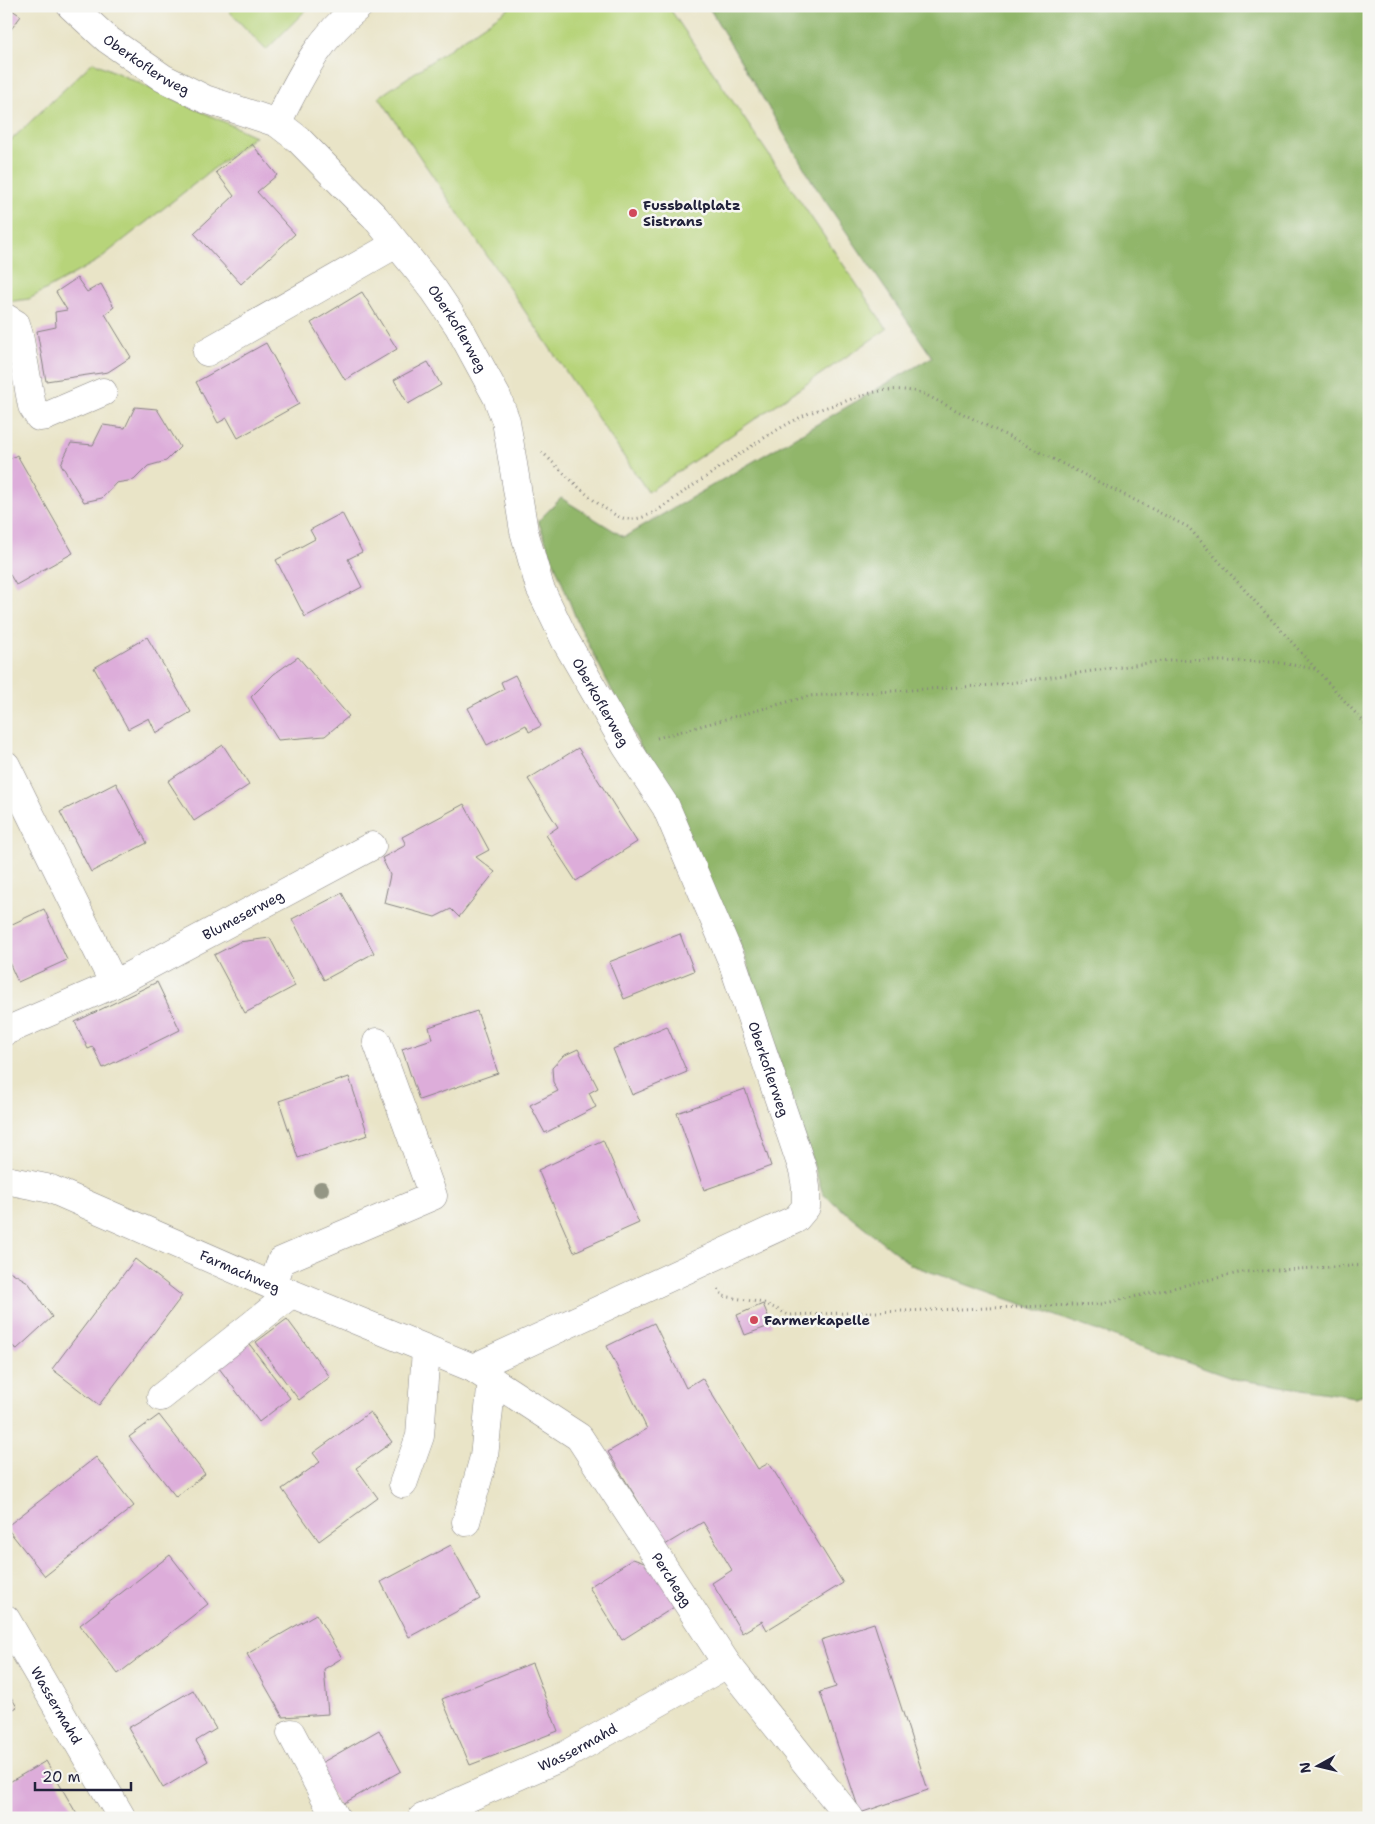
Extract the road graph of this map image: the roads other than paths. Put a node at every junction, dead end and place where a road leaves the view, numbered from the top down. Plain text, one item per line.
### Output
1 (71, 6) edge
2 (359, 6) edge
3 (277, 123) junction
4 (396, 244) junction
5 (6, 318) edge
6 (207, 352) dead end
7 (103, 392) dead end
8 (6, 765) edge
9 (372, 846) dead end
10 (114, 984) junction
11 (6, 1031) edge
12 (377, 1042) dead end
13 (6, 1180) edge
14 (282, 1290) junction
15 (426, 1350) junction
16 (482, 1374) junction
17 (161, 1397) dead end
18 (403, 1484) dead end
19 (466, 1522) dead end
20 (6, 1618) edge
21 (727, 1664) junction
22 (291, 1733) dead end
23 (122, 1818) edge
24 (336, 1818) edge
25 (422, 1818) edge
26 (850, 1818) edge

1 - 3 street, Oberkoflerweg
2 - 3 street
3 - 4 street, Oberkoflerweg
4 - 6 street
4 - 16 street, Oberkoflerweg
5 - 7 street
8 - 10 street
9 - 10 street, Blumeserweg
10 - 11 street, Blumeserweg
12 - 14 street
13 - 14 street, Farmachweg
14 - 15 street, Farmachweg
14 - 17 street
15 - 16 street, Farmachweg
15 - 18 street
16 - 19 street
16 - 21 street, Perchegg
20 - 23 street, Wassermahd
21 - 25 street, Wassermahd
21 - 26 street, Perchegg
22 - 24 street

